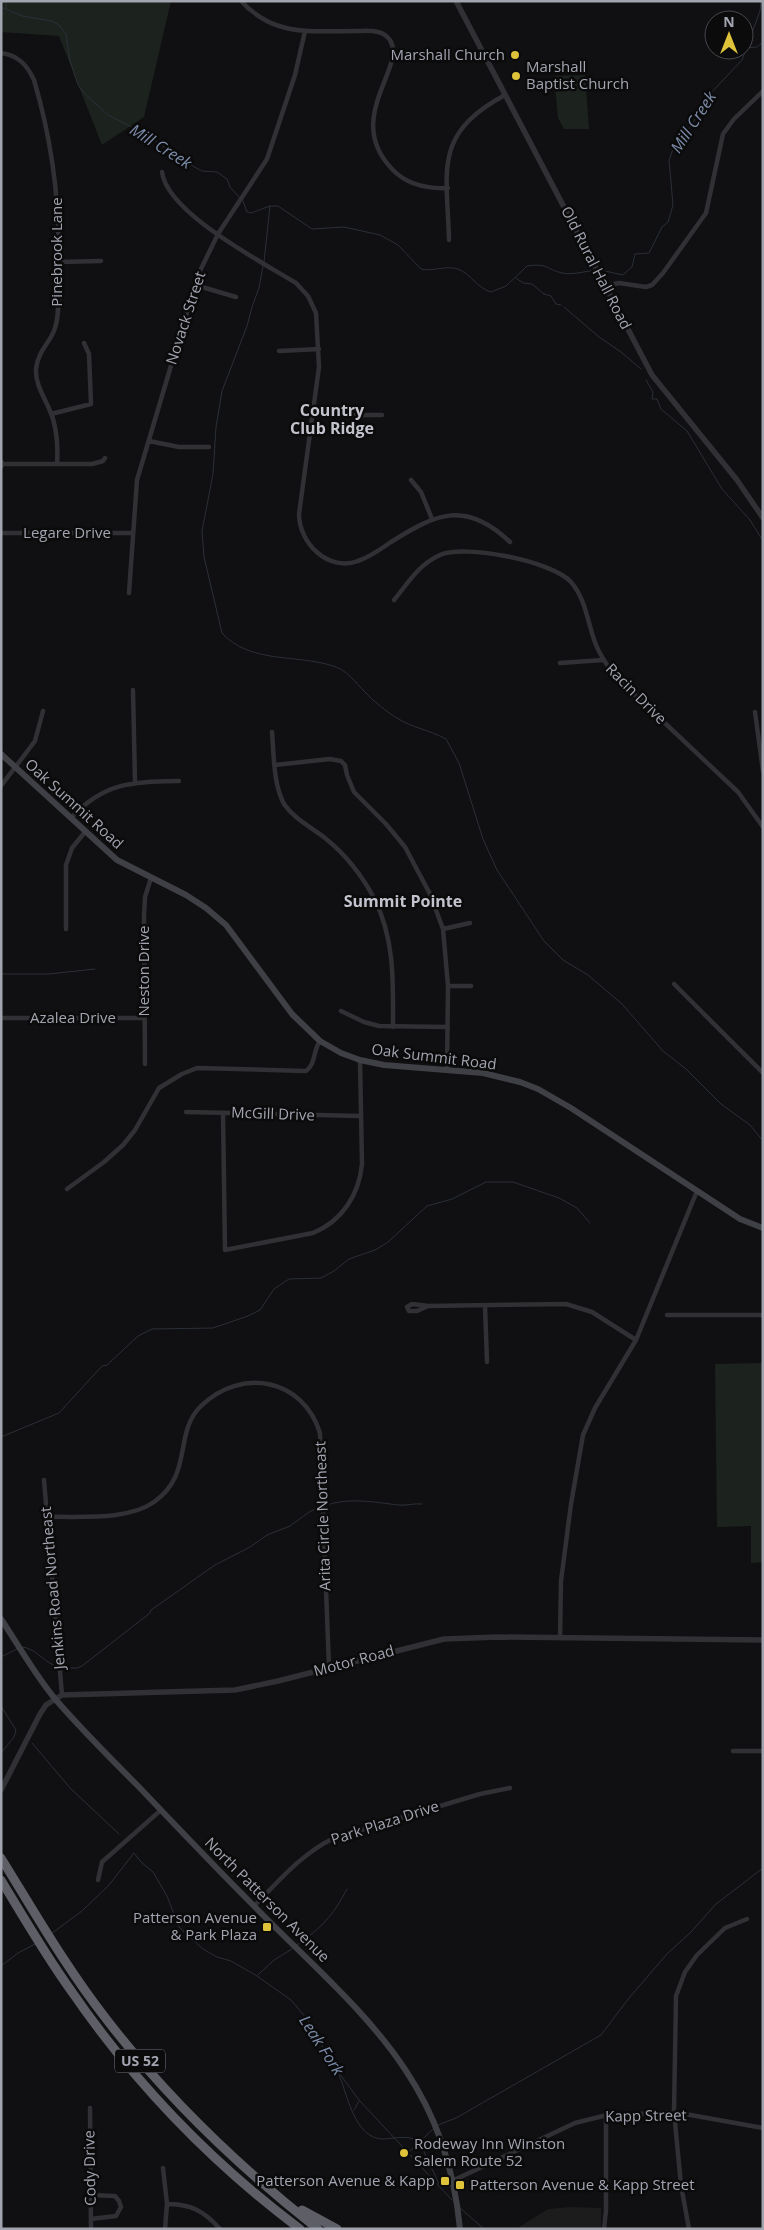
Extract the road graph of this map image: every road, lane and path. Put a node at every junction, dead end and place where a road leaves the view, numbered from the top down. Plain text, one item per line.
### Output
1 (241, 1) edge
2 (456, 1) edge
3 (305, 31) junction
4 (1, 53) edge
5 (763, 91) edge
6 (505, 95) junction
7 (162, 172) dead end
8 (448, 188) junction
9 (218, 234) junction
10 (448, 240) dead end
11 (101, 261) dead end
12 (59, 262) junction
13 (195, 285) junction
14 (606, 286) junction
15 (236, 297) dead end
16 (84, 343) dead end
17 (319, 349) junction
18 (279, 351) dead end
19 (314, 410) junction
20 (51, 414) junction
21 (382, 416) dead end
22 (149, 441) junction
23 (209, 447) dead end
24 (105, 458) dead end
25 (1, 464) edge
26 (57, 464) junction
27 (411, 480) dead end
28 (763, 518) edge
29 (432, 519) junction
30 (1, 533) edge
31 (133, 533) junction
32 (510, 542) dead end
33 (129, 593) dead end
34 (394, 600) dead end
35 (602, 660) junction
36 (560, 663) dead end
37 (133, 690) dead end
38 (43, 710) dead end
39 (755, 712) dead end
40 (272, 732) dead end
41 (1, 754) edge
42 (762, 754) edge
43 (275, 765) junction
44 (16, 768) junction
45 (763, 771) edge
46 (135, 782) junction
47 (178, 782) dead end
48 (1, 786) edge
49 (71, 818) junction
50 (763, 827) edge
51 (85, 832) junction
52 (151, 878) junction
53 (470, 924) dead end
54 (66, 929) dead end
55 (443, 929) junction
56 (674, 984) dead end
57 (448, 986) junction
58 (470, 986) dead end
59 (340, 1011) dead end
60 (1, 1018) edge
61 (144, 1018) junction
62 (394, 1027) junction
63 (448, 1027) junction
64 (320, 1041) junction
65 (360, 1060) junction
66 (145, 1064) dead end
67 (447, 1069) junction
68 (763, 1073) edge
69 (186, 1112) dead end
70 (223, 1112) junction
71 (360, 1116) junction
72 (67, 1189) dead end
73 (697, 1191) junction
74 (763, 1228) edge
75 (428, 1306) dead end
76 (486, 1306) junction
77 (666, 1315) dead end
78 (763, 1315) edge
79 (636, 1340) junction
80 (487, 1362) dead end
81 (44, 1480) dead end
82 (47, 1517) junction
83 (1, 1619) edge
84 (560, 1638) junction
85 (763, 1640) edge
86 (329, 1667) junction
87 (62, 1695) junction
88 (55, 1698) junction
89 (733, 1751) dead end
90 (763, 1751) edge
91 (510, 1788) dead end
92 (1, 1790) edge
93 (161, 1810) junction
94 (1, 1858) edge
95 (1, 1880) edge
96 (98, 1880) dead end
97 (254, 1906) junction
98 (747, 1919) dead end
99 (90, 2108) dead end
100 (674, 2112) junction
101 (606, 2115) junction
102 (763, 2128) edge
103 (163, 2168) dead end
104 (452, 2181) junction
105 (91, 2195) junction
106 (276, 2196) junction
107 (167, 2204) junction
108 (269, 2204) junction
109 (91, 2219) junction
110 (91, 2229) edge
111 (165, 2229) edge
112 (220, 2229) edge
113 (294, 2229) edge
114 (300, 2229) edge
115 (318, 2229) edge
116 (337, 2229) edge
117 (460, 2229) edge
118 (604, 2229) edge
119 (689, 2229) edge

1 - 3 street
2 - 6 street, Old Rural Hall Road
3 - 8 street
3 - 9 street, Novack Street
4 - 12 street, Pinebrook Lane
5 - 14 street
6 - 8 street
6 - 14 street, Old Rural Hall Road
7 - 9 street
8 - 10 street
9 - 13 street, Novack Street
9 - 17 street
11 - 12 street
12 - 20 street, Pinebrook Lane
13 - 15 street
13 - 22 street, Novack Street
14 - 28 street, Old Rural Hall Road
16 - 20 street
17 - 18 street
17 - 19 street
19 - 21 street
19 - 29 street
20 - 26 street, Pinebrook Lane
22 - 23 street
22 - 31 street, Novack Street
24 - 26 street
25 - 26 street
27 - 29 street
29 - 32 street
30 - 31 street, Legare Drive
31 - 33 street, Novack Street
34 - 35 street, Racin Drive
35 - 36 street
35 - 50 street, Racin Drive
37 - 46 street
38 - 44 street
39 - 42 street
40 - 43 street
41 - 44 main road, Oak Summit Road
42 - 45 street
43 - 55 street
43 - 62 street
44 - 48 street
44 - 49 main road, Oak Summit Road
46 - 47 street
46 - 49 street
49 - 51 main road, Oak Summit Road
51 - 52 main road, Oak Summit Road
51 - 54 street
52 - 61 street, Neston Drive
52 - 64 main road, Oak Summit Road
53 - 55 street
55 - 57 street
56 - 68 street
57 - 58 street
57 - 63 street
59 - 62 street
60 - 61 street, Azalea Drive
61 - 66 street, Neston Drive
62 - 63 street
63 - 67 street
64 - 65 main road, Oak Summit Road
64 - 72 street
65 - 67 main road, Oak Summit Road
65 - 71 street
67 - 73 main road, Oak Summit Road
69 - 70 street, McGill Drive
70 - 71 street, McGill Drive
70 - 71 street
73 - 74 main road, Oak Summit Road
73 - 79 street
75 - 76 street
76 - 79 street
76 - 80 street
77 - 78 street
79 - 84 street
81 - 82 street, Jenkins Road Northeast
82 - 86 street, Arita Circle Northeast
82 - 87 street, Jenkins Road Northeast
83 - 88 main road, North Patterson Avenue
84 - 85 street, Motor Road
84 - 86 street, Motor Road
86 - 87 street, Motor Road
87 - 88 street, Motor Road
88 - 92 street, Motor Road
88 - 93 main road, North Patterson Avenue
89 - 90 street
91 - 97 street, Park Plaza Drive
93 - 96 street
93 - 97 main road, North Patterson Avenue
94 - 106 highway, US 52
95 - 108 highway, US 52
97 - 104 main road, North Patterson Avenue
98 - 100 street
99 - 105 street, Cody Drive
100 - 101 street, Kapp Street
100 - 102 street, Kapp Street
100 - 119 street
101 - 104 street, Kapp Street
101 - 118 street
103 - 107 street
104 - 117 main road, North Patterson Avenue
105 - 109 street, Cody Drive
105 - 109 street
106 - 115 highway, US 52
106 - 116 highway
107 - 111 street
107 - 112 street
108 - 113 highway
108 - 114 highway, US 52
109 - 110 street, Cody Drive

